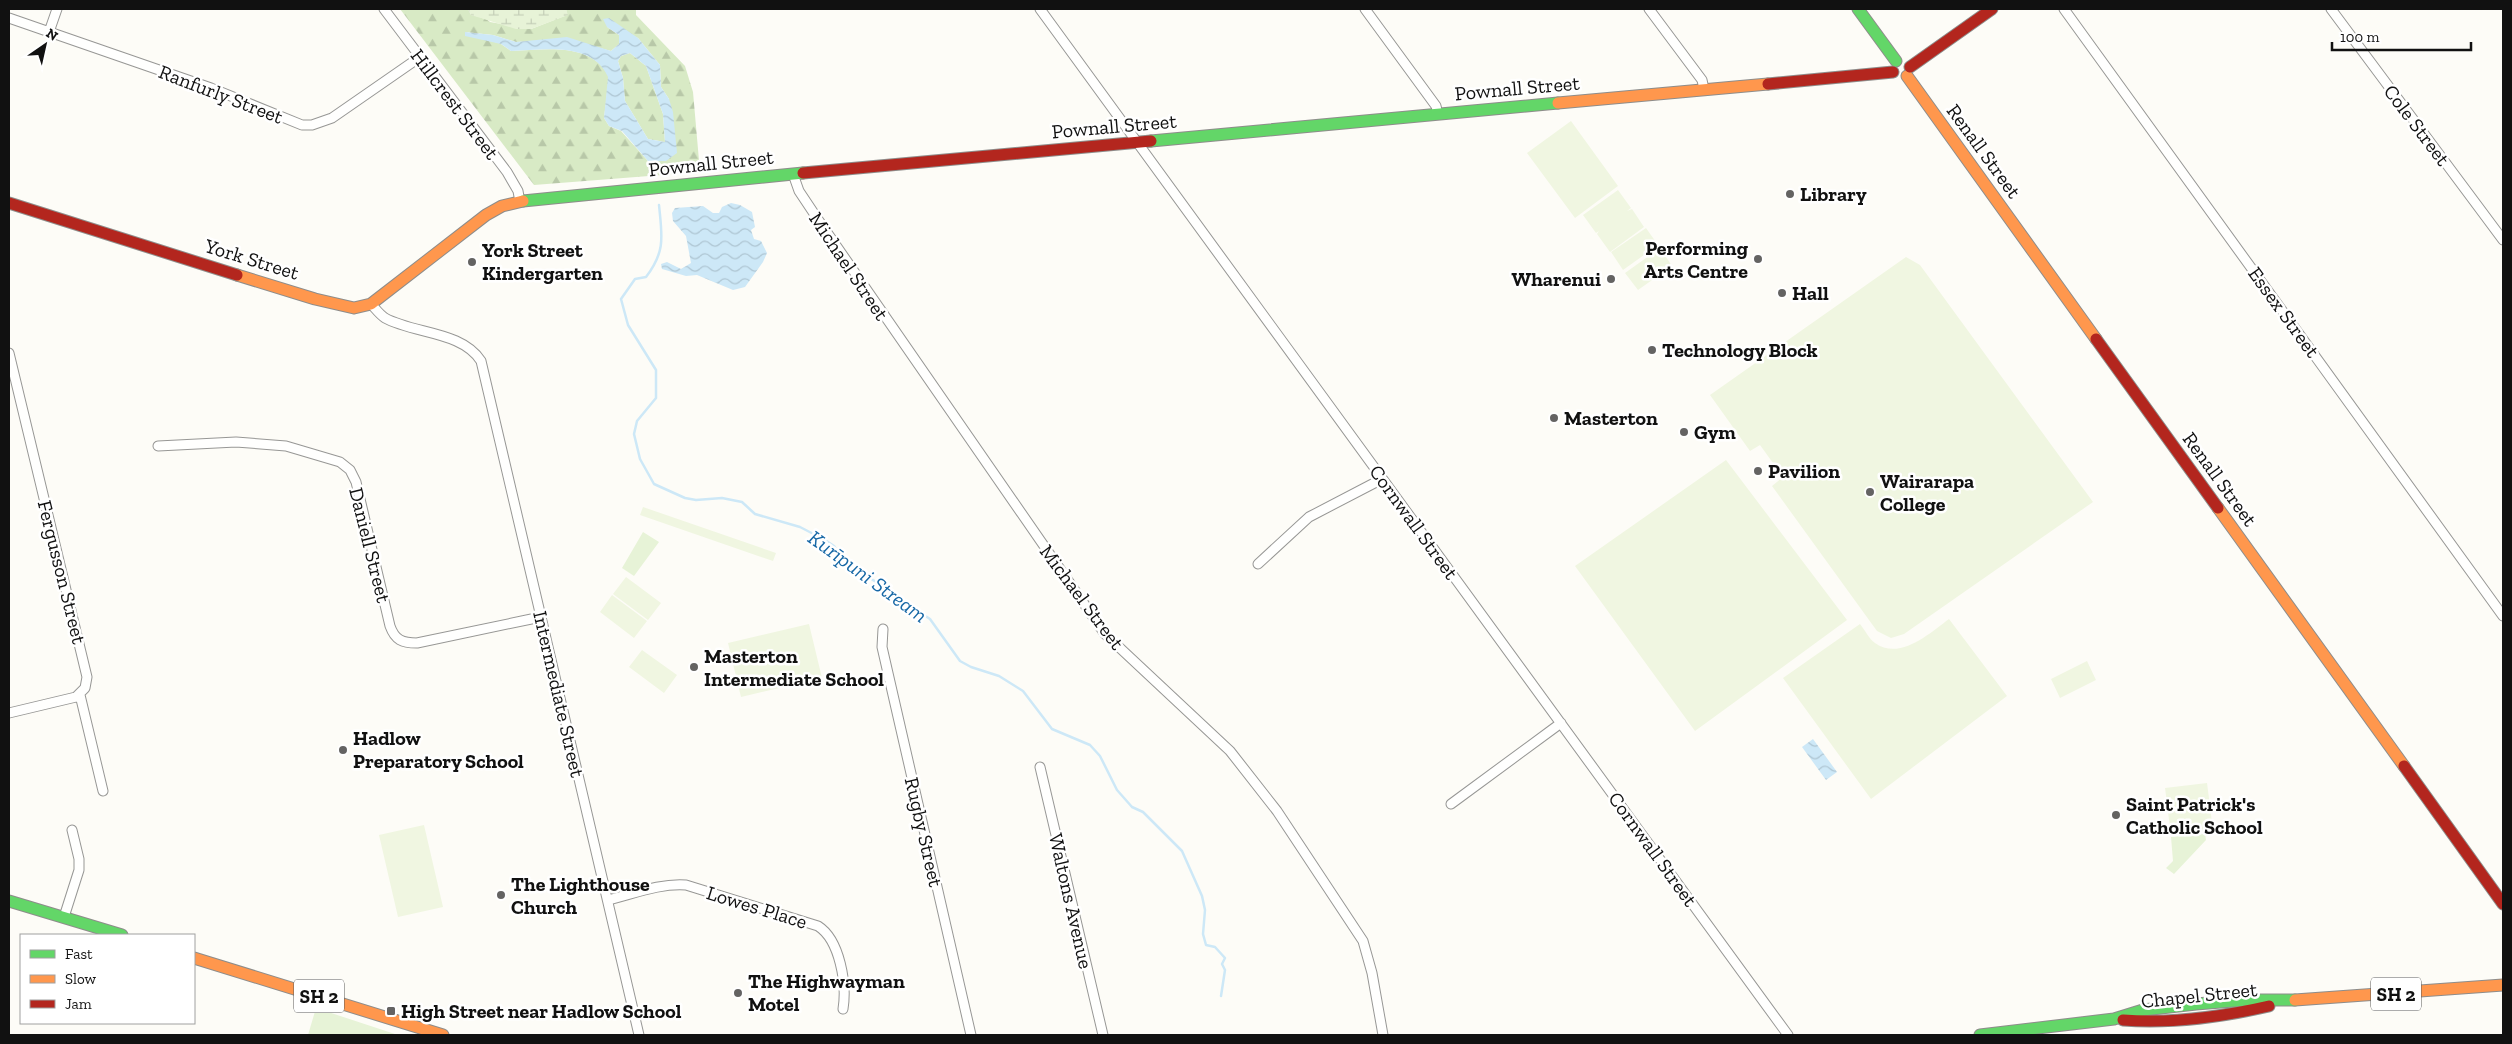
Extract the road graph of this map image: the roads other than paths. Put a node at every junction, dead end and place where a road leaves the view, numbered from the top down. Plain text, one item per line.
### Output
1 (56, 9) edge
2 (384, 9) edge
3 (1040, 9) edge
4 (1365, 9) edge
5 (1649, 9) edge
6 (1858, 9) edge
7 (1992, 9) edge
8 (2064, 9) edge
9 (2331, 9) edge
10 (9, 18) edge
11 (49, 32) junction
12 (420, 57) junction
13 (1895, 67) junction
14 (1909, 72) junction
15 (1704, 89) junction
16 (1438, 114) junction
17 (1137, 143) junction
18 (793, 174) junction
19 (520, 202) junction
20 (9, 203) edge
21 (2503, 240) edge
22 (371, 304) junction
23 (9, 353) edge
24 (158, 446) dead end
25 (1382, 479) junction
26 (1258, 564) dead end
27 (2503, 616) edge
28 (541, 617) junction
29 (883, 628) dead end
30 (80, 695) junction
31 (9, 713) edge
32 (1561, 722) junction
33 (1040, 767) dead end
34 (103, 791) dead end
35 (1451, 804) dead end
36 (72, 830) dead end
37 (608, 900) junction
38 (9, 904) edge
39 (2503, 904) edge
40 (64, 917) junction
41 (119, 934) edge
42 (195, 958) edge
43 (2503, 985) edge
44 (843, 1009) dead end
45 (443, 1035) edge
46 (639, 1035) edge
47 (971, 1035) edge
48 (1102, 1035) edge
49 (1383, 1035) edge
50 (1788, 1035) edge
51 (1980, 1035) edge

1 - 11 street
2 - 12 street, Hillcrest Street
3 - 17 street, Cornwall Street
4 - 16 street
5 - 15 street
6 - 13 main road
7 - 14 main road
8 - 27 street, Essex Street
9 - 21 street, Cole Street
10 - 11 street, Ranfurly Street
11 - 12 street, Ranfurly Street
12 - 19 street, Hillcrest Street
13 - 14 main road
13 - 15 main road, Pownall Street
14 - 39 main road, Renall Street
15 - 16 main road, Pownall Street
16 - 17 main road, Pownall Street
17 - 18 main road, Pownall Street
17 - 25 street, Cornwall Street
18 - 19 main road, Pownall Street
18 - 49 street, Michael Street
19 - 22 main road, Pownall Street
20 - 22 main road, York Street
22 - 28 street, Intermediate Street
23 - 30 street, Fergusson Street
24 - 28 street, Daniell Street
25 - 26 street
25 - 32 street, Cornwall Street
28 - 37 street, Intermediate Street
29 - 47 street, Rugby Street
30 - 31 street
30 - 34 street, Fergusson Street
32 - 35 street
32 - 50 street, Cornwall Street
33 - 48 street, Waltons Avenue
36 - 40 street
37 - 44 street, Lowes Place
37 - 46 street, Intermediate Street
38 - 40 main road
40 - 41 main road
42 - 45 main road, SH 2
43 - 51 main road, Chapel Street / SH 2

